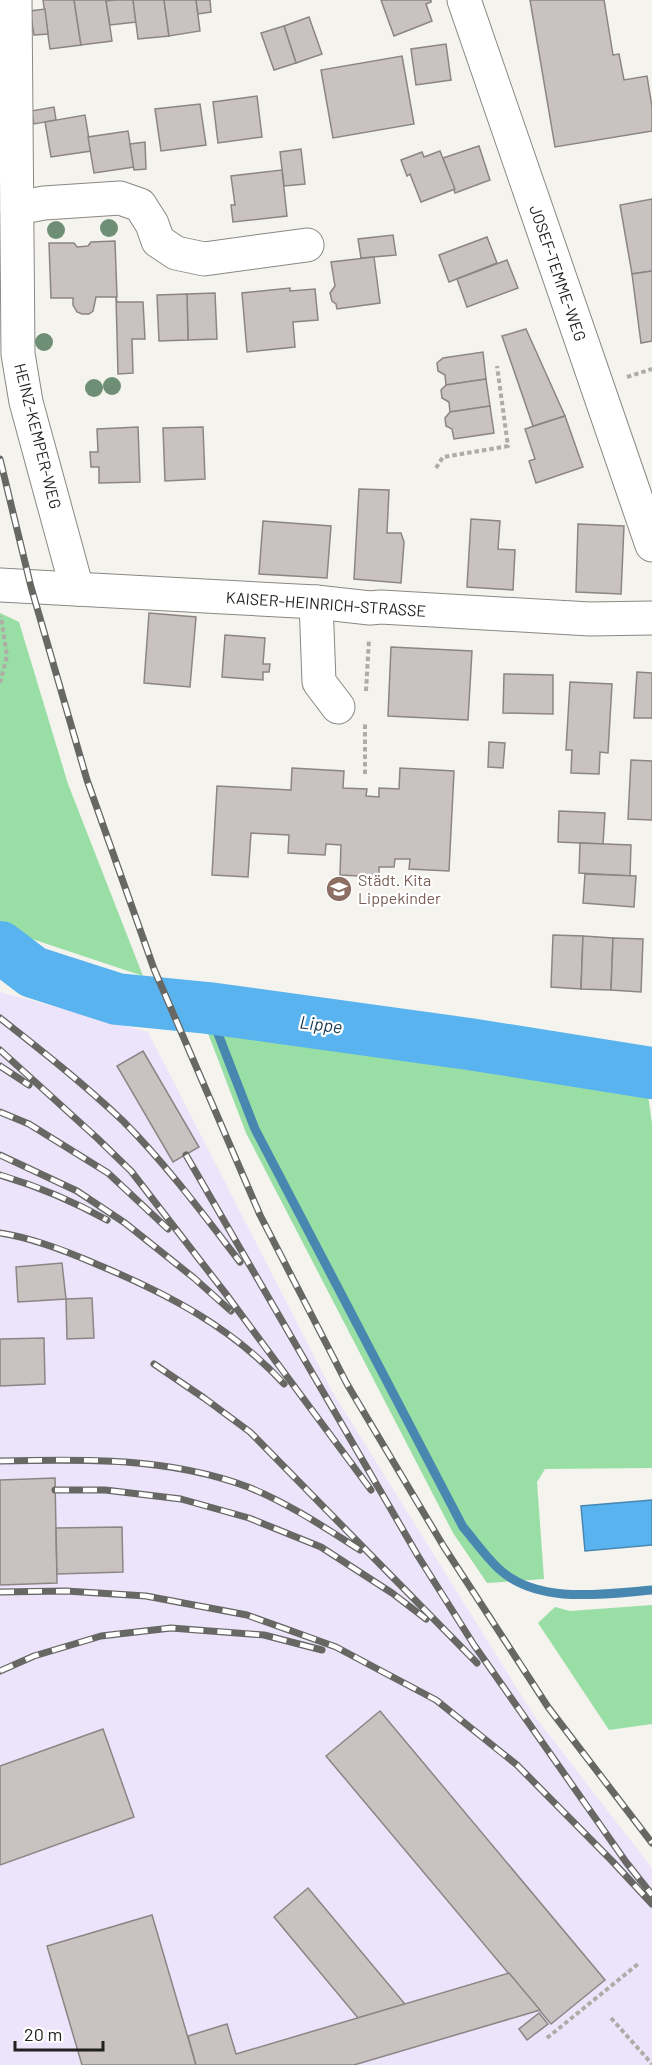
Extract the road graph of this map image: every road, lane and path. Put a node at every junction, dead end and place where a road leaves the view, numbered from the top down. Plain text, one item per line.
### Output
1 (15, 0) edge
2 (464, 0) edge
3 (17, 208) junction
4 (307, 246) dead end
5 (498, 366) dead end
6 (435, 468) dead end
7 (652, 546) edge
8 (0, 585) edge
9 (78, 589) junction
10 (316, 603) junction
11 (0, 612) edge
12 (652, 618) edge
13 (0, 683) edge
14 (338, 707) dead end
15 (638, 1964) dead end
16 (611, 2018) dead end
17 (547, 2038) dead end
18 (652, 2064) edge

1 - 3 street, HEINZ-KEMPER-WEG
2 - 7 street, JOSEF-TEMME-WEG
3 - 4 street
3 - 9 street, HEINZ-KEMPER-WEG
5 - 6 path
8 - 9 street, KAISER-HEINRICH-STRASSE
9 - 10 street, KAISER-HEINRICH-STRASSE
10 - 12 street, KAISER-HEINRICH-STRASSE
10 - 14 street
11 - 13 path
15 - 17 path
16 - 18 path

